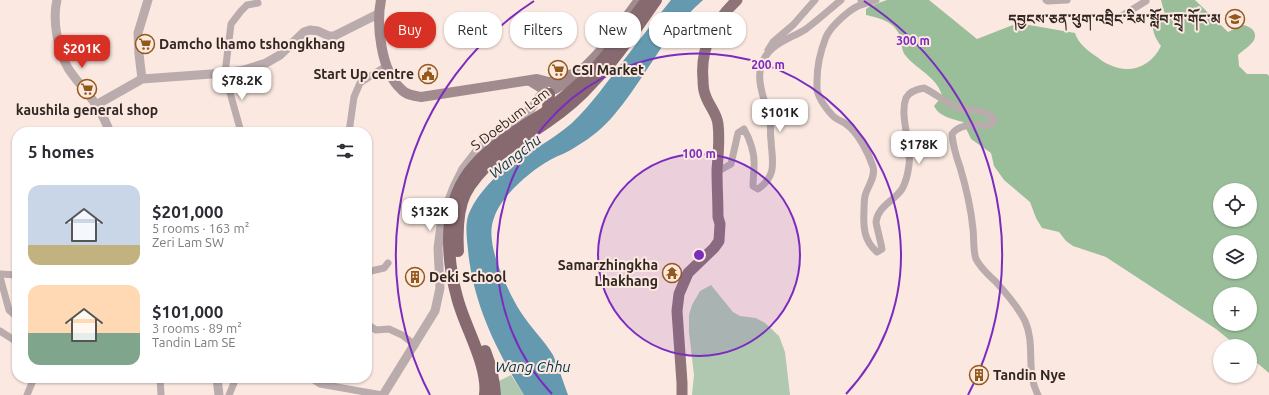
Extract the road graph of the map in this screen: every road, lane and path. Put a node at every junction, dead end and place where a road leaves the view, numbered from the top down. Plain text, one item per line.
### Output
1 (57, 0) edge
2 (148, 0) edge
3 (381, 0) edge
4 (638, 0) edge
5 (646, 0) edge
6 (656, 0) edge
7 (736, 0) edge
8 (815, 0) edge
9 (841, 0) edge
10 (876, 0) edge
11 (1046, 0) edge
12 (1067, 0) edge
13 (1145, 0) edge
14 (862, 2) edge
15 (258, 3) dead end
16 (378, 14) junction
17 (1117, 19) dead end
18 (764, 58) junction
19 (386, 66) junction
20 (226, 73) junction
21 (142, 79) junction
22 (551, 89) junction
23 (96, 105) junction
24 (107, 127) edge
25 (240, 127) edge
26 (350, 127) edge
27 (520, 134) junction
28 (717, 172) junction
29 (388, 262) dead end
30 (372, 271) edge
31 (0, 274) edge
32 (12, 275) edge
33 (0, 278) edge
34 (12, 313) edge
35 (372, 327) edge
36 (0, 331) edge
37 (12, 339) edge
38 (415, 345) junction
39 (32, 383) edge
40 (160, 383) edge
41 (218, 383) edge
42 (234, 383) edge
43 (318, 383) edge
44 (26, 395) edge
45 (161, 395) edge
46 (219, 395) edge
47 (229, 395) edge
48 (383, 395) edge
49 (485, 395) edge
50 (494, 395) edge
51 (682, 395) edge
52 (1038, 395) edge

1 - 23 street
2 - 21 street
3 - 16 main road, S Doebum Lam
4 - 22 main road
5 - 22 highway
6 - 27 highway, S Doebum Lam
7 - 28 main road
8 - 18 street
9 - 18 street
10 - 14 street
11 - 12 street
13 - 17 street
14 - 52 street
15 - 20 street
16 - 19 main road, S Doebum Lam
16 - 20 street
18 - 28 street
19 - 22 main road, S Doebum Lam
19 - 26 street
20 - 21 street
20 - 25 street
21 - 23 street
22 - 27 highway, S Doebum Lam
22 - 38 street
23 - 24 street
27 - 49 highway, S Doebum Lam
27 - 50 highway, S Doebum Lam
28 - 51 main road
29 - 30 street
31 - 32 street
33 - 34 street
35 - 38 street
36 - 37 street
38 - 48 street
39 - 44 street
40 - 45 street
41 - 46 street
42 - 47 street
43 - 48 street

